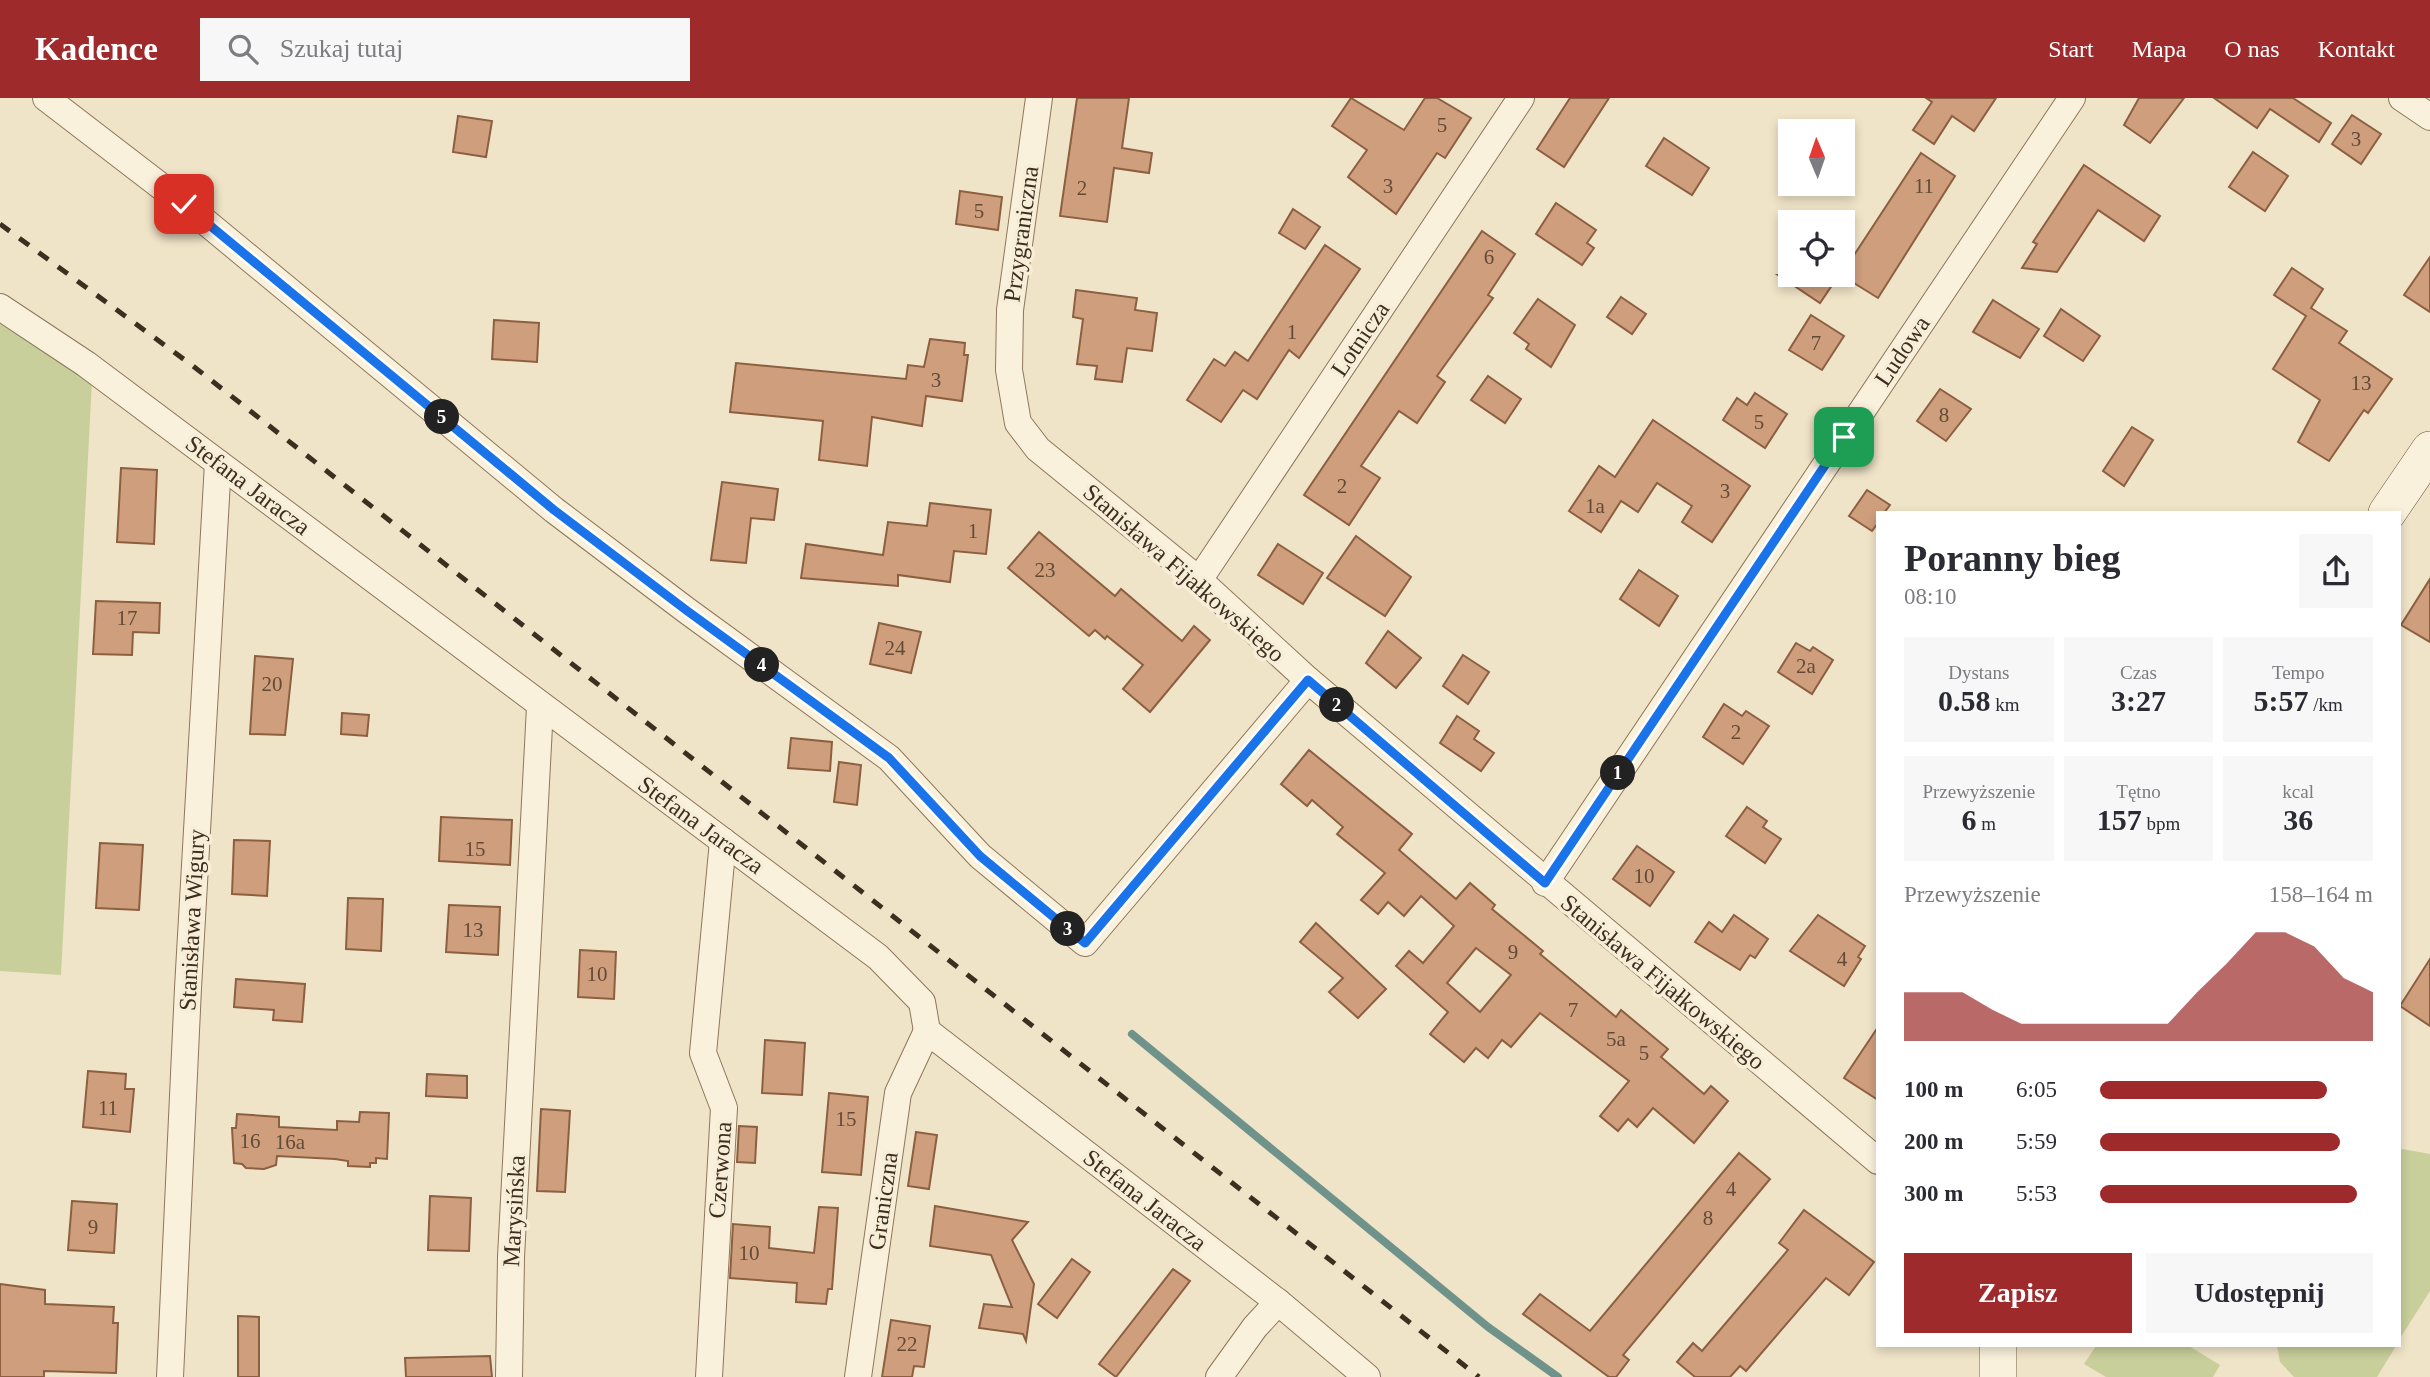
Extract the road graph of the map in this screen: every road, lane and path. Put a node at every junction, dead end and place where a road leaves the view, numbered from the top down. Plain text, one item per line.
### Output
1 (46, 98) edge
2 (1039, 98) edge
3 (1521, 98) edge
4 (2071, 98) edge
5 (2402, 98) edge
6 (2430, 117) edge
7 (0, 307) edge
8 (1009, 370) joint
9 (2430, 450) edge
10 (218, 463) junction
11 (2388, 511) edge
12 (1199, 580) junction
13 (1308, 680) junction
14 (540, 706) junction
15 (723, 841) junction
16 (1545, 883) junction
17 (927, 1031) junction
18 (1876, 1159) edge
19 (1278, 1302) junction
20 (1998, 1347) edge
21 (170, 1377) edge
22 (509, 1377) edge
23 (709, 1377) edge
24 (858, 1377) edge
25 (1219, 1377) edge
26 (1367, 1377) edge
27 (1998, 1377) edge

1 - 13 street
2 - 8 street, Przygraniczna
3 - 12 street, Lotnicza
4 - 16 street, Ludowa
5 - 6 street
7 - 10 street, Stefana Jaracza
8 - 12 street, Stanisława Fijałkowskiego
9 - 11 street
10 - 14 street, Stefana Jaracza
10 - 21 street, Stanisława Wigury
12 - 13 street, Stanisława Fijałkowskiego
13 - 16 street, Stanisława Fijałkowskiego
14 - 15 street, Stefana Jaracza
14 - 22 street, Marysińska
15 - 17 street, Stefana Jaracza
15 - 23 street, Czerwona
16 - 18 street, Stanisława Fijałkowskiego
17 - 19 street, Stefana Jaracza
17 - 24 street, Graniczna
19 - 25 street
19 - 26 street, Stefana Jaracza
20 - 27 street

